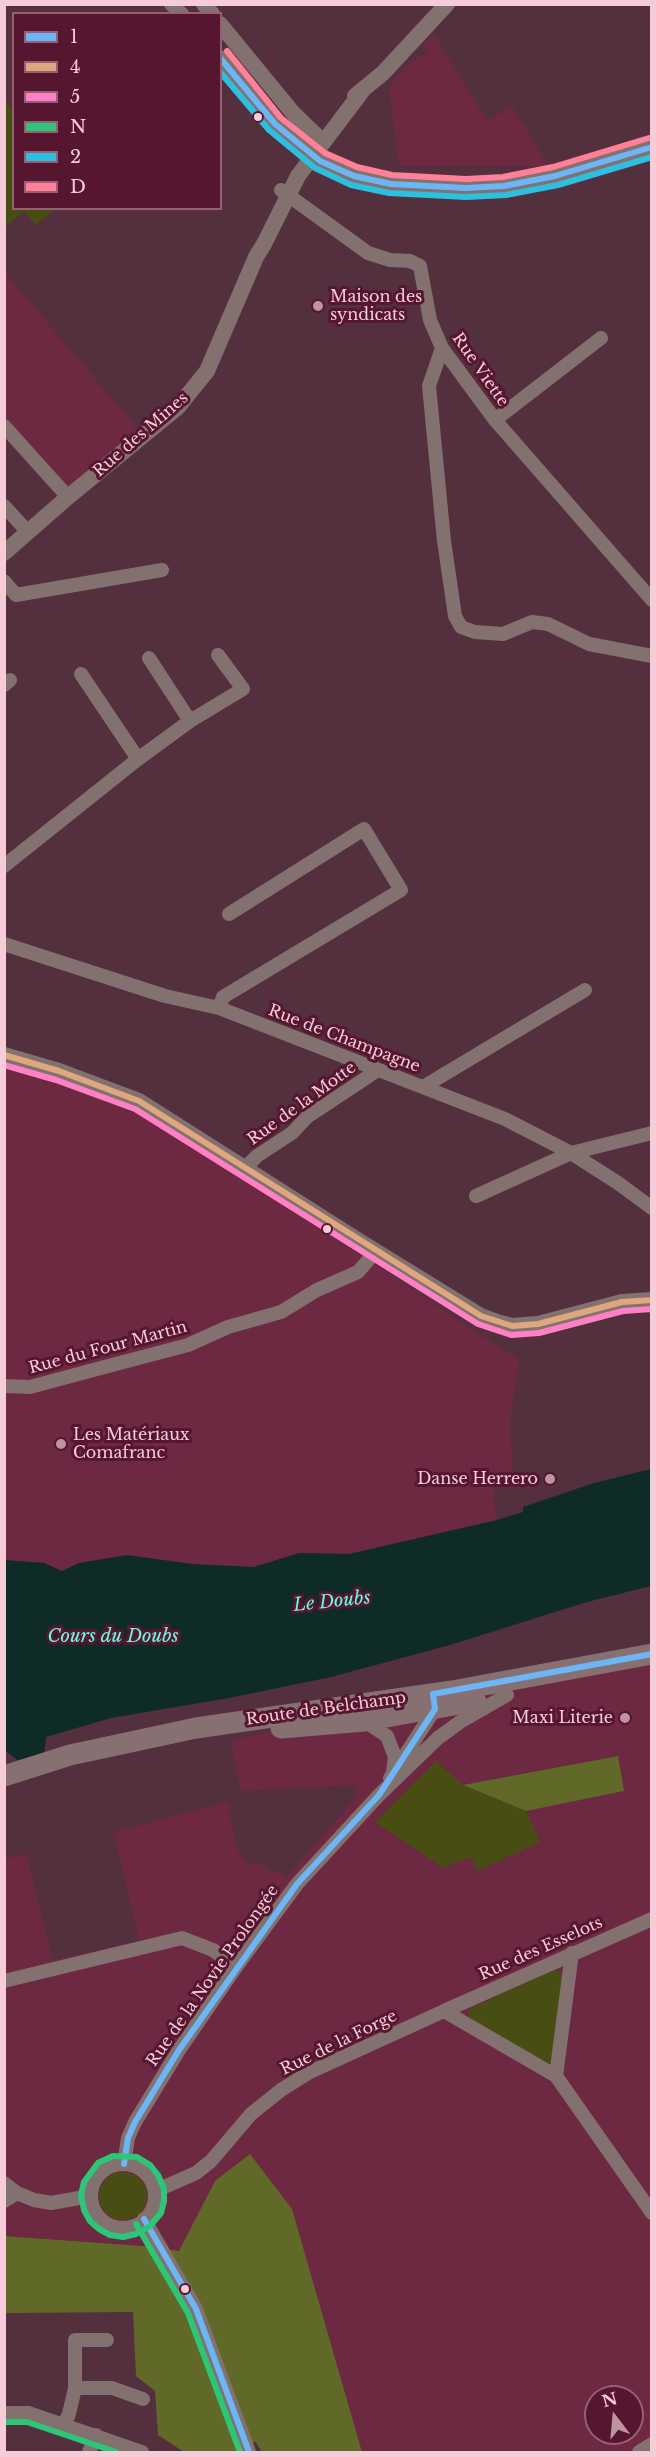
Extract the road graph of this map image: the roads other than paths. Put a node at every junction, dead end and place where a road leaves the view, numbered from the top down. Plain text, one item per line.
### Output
1 (447, 4) edge
2 (222, 26) edge
3 (222, 59) edge
4 (319, 138) junction
5 (651, 147) edge
6 (308, 152) junction
7 (285, 192) junction
8 (601, 338) dead end
9 (442, 348) junction
10 (495, 420) junction
11 (4, 426) edge
12 (68, 497) junction
13 (4, 506) edge
14 (28, 532) junction
15 (4, 553) edge
16 (162, 570) dead end
17 (4, 581) edge
18 (651, 600) edge
19 (218, 655) dead end
20 (651, 656) edge
21 (149, 658) dead end
22 (81, 674) dead end
23 (190, 721) junction
24 (138, 759) junction
25 (4, 866) edge
26 (229, 914) dead end
27 (4, 944) edge
28 (585, 990) dead end
29 (219, 1008) junction
30 (4, 1055) edge
31 (378, 1070) junction
32 (423, 1087) junction
33 (651, 1133) edge
34 (572, 1153) junction
35 (246, 1167) junction
36 (476, 1196) dead end
37 (651, 1208) edge
38 (376, 1251) junction
39 (651, 1300) edge
40 (4, 1386) edge
41 (651, 1654) edge
42 (651, 1668) edge
43 (507, 1695) junction
44 (434, 1701) junction
45 (364, 1720) junction
46 (438, 1738) junction
47 (393, 1773) junction
48 (4, 1776) edge
49 (4, 1783) edge
50 (379, 1795) junction
51 (651, 1919) edge
52 (572, 1953) junction
53 (236, 1966) junction
54 (4, 1981) edge
55 (444, 2011) junction
56 (556, 2076) junction
57 (124, 2164) junction
58 (4, 2183) edge
59 (154, 2191) junction
60 (17, 2193) junction
61 (90, 2196) junction
62 (4, 2201) edge
63 (651, 2213) edge
64 (144, 2219) junction
65 (107, 2340) dead end
66 (75, 2388) junction
67 (143, 2399) dead end
68 (4, 2413) edge
69 (64, 2424) junction
70 (96, 2435) junction
71 (89, 2452) edge
72 (142, 2452) edge
73 (249, 2452) edge

1 - 4 street, Rue des Mines
2 - 4 street
3 - 6 street
4 - 6 street, Rue des Mines
5 - 6 street
6 - 7 street, Rue des Mines
7 - 9 street, Rue Viette
7 - 12 street, Rue des Mines
8 - 10 street
9 - 10 street, Rue Viette
9 - 20 street
10 - 18 street, Rue Viette
11 - 12 street
12 - 14 street, Rue des Mines
13 - 14 street
14 - 15 street, Rue des Mines
16 - 17 street
19 - 23 street
21 - 23 street
22 - 24 street
23 - 24 street
24 - 25 street
26 - 29 street
27 - 29 street, Rue de Champagne
28 - 32 street
29 - 31 street, Rue de Champagne
30 - 35 street
31 - 32 street, Rue de Champagne
31 - 35 street, Rue de la Motte
32 - 34 street, Rue de Champagne
33 - 34 street
34 - 36 street
34 - 37 street, Rue de Champagne
35 - 38 street
38 - 39 street
38 - 40 street, Rue du Four Martin
41 - 44 main road, Route de Belchamp
42 - 43 main road, Route de Belchamp
43 - 44 main road, Route de Belchamp
43 - 46 street, Rue de la Novie Prolongée
44 - 45 main road, Route de Belchamp
44 - 46 street
44 - 47 street, Rue de la Novie Prolongée
44 - 48 main road, Route de Belchamp
45 - 47 street
45 - 49 main road, Route de Belchamp
46 - 50 street, Rue de la Novie Prolongée
47 - 50 street, Rue de la Novie Prolongée
50 - 53 street, Rue de la Novie Prolongée
51 - 52 street, Rue des Esselots
52 - 55 street, Rue des Esselots
52 - 56 street
53 - 54 street
53 - 57 street, Rue de la Novie Prolongée
55 - 56 street
55 - 59 street, Rue de la Forge
56 - 63 street
57 - 59 street
57 - 61 street
58 - 60 street
59 - 64 street
60 - 61 street
60 - 62 street
61 - 64 street
64 - 73 street
65 - 66 street
66 - 67 street
66 - 69 street
68 - 69 street
69 - 70 street
70 - 71 street
70 - 72 street

